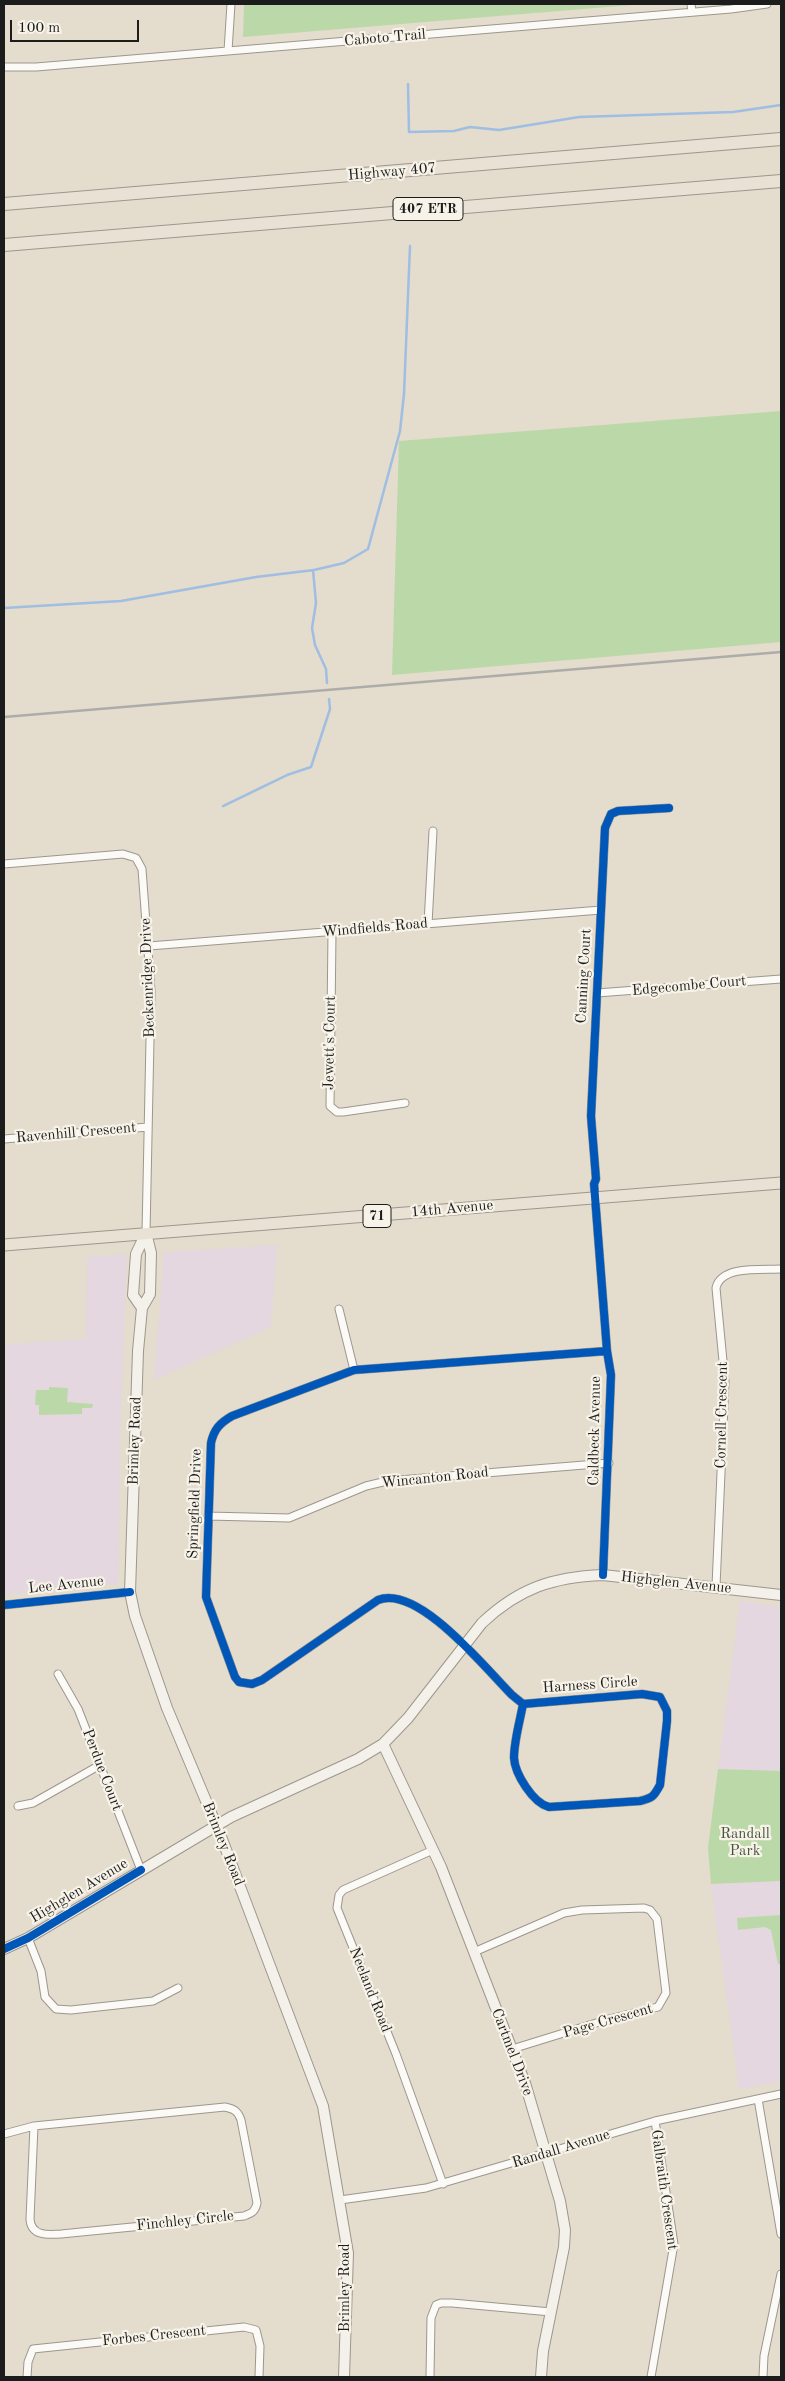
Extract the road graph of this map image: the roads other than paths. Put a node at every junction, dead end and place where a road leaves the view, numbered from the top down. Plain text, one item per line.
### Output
1 (231, 4) edge
2 (692, 4) edge
3 (766, 4) edge
4 (692, 12) junction
5 (228, 51) junction
6 (4, 67) edge
7 (781, 139) edge
8 (781, 180) edge
9 (4, 204) edge
10 (4, 244) edge
11 (668, 808) dead end
12 (433, 831) dead end
13 (4, 864) edge
14 (601, 910) junction
15 (428, 924) junction
16 (332, 932) junction
17 (149, 946) junction
18 (781, 979) edge
19 (597, 994) junction
20 (405, 1103) dead end
21 (148, 1127) junction
22 (4, 1139) edge
23 (781, 1183) edge
24 (595, 1198) junction
25 (146, 1233) junction
26 (4, 1245) edge
27 (781, 1269) edge
28 (142, 1308) junction
29 (338, 1309) dead end
30 (607, 1350) junction
31 (354, 1370) junction
32 (609, 1462) junction
33 (208, 1516) junction
34 (603, 1575) junction
35 (716, 1586) junction
36 (130, 1592) junction
37 (781, 1595) edge
38 (4, 1605) edge
39 (464, 1646) junction
40 (58, 1674) dead end
41 (523, 1704) junction
42 (383, 1744) junction
43 (100, 1765) junction
44 (18, 1806) dead end
45 (216, 1826) junction
46 (433, 1850) junction
47 (141, 1870) junction
48 (28, 1938) junction
49 (4, 1949) edge
50 (474, 1952) junction
51 (178, 1988) dead end
52 (512, 2049) junction
53 (781, 2094) edge
54 (758, 2099) junction
55 (655, 2120) junction
56 (34, 2126) junction
57 (4, 2134) edge
58 (547, 2154) junction
59 (443, 2184) junction
60 (340, 2200) junction
61 (781, 2234) edge
62 (781, 2274) edge
63 (551, 2312) junction
64 (28, 2377) edge
65 (259, 2377) edge
66 (344, 2377) edge
67 (430, 2377) edge
68 (540, 2377) edge
69 (651, 2377) edge
70 (764, 2377) edge

1 - 5 street
2 - 4 street
3 - 4 street, Caboto Trail
4 - 5 street, Caboto Trail
5 - 6 street, Caboto Trail
7 - 9 highway, Highway 407
8 - 10 highway, 407 ETR
11 - 14 street, Canning Court
12 - 15 street
13 - 17 street, Beckenridge Drive
14 - 15 street, Windfields Road
14 - 19 street, Canning Court
15 - 16 street, Windfields Road
16 - 17 street, Windfields Road
16 - 20 street, Jewett's Court
17 - 21 street, Beckenridge Drive
18 - 19 street, Edgecombe Court
19 - 24 street, Canning Court
21 - 22 street, Ravenhill Crescent
21 - 25 street, Beckenridge Drive
23 - 24 main road, 14th Avenue / 71
24 - 25 main road, 14th Avenue / 71
24 - 30 street, Caldbeck Avenue
25 - 26 main road, 14th Avenue / 71
25 - 28 street, Brimley Road
25 - 28 street, Brimley Road
27 - 35 street, Cornell Crescent
28 - 36 street, Brimley Road
29 - 31 street
30 - 31 street, Springfield Drive
30 - 32 street, Caldbeck Avenue
31 - 33 street, Springfield Drive
32 - 33 street, Wincanton Road
32 - 34 street, Caldbeck Avenue
33 - 39 street, Springfield Drive
34 - 35 street, Highglen Avenue
34 - 39 street, Highglen Avenue
35 - 37 street, Highglen Avenue
36 - 38 street, Lee Avenue
36 - 45 street, Brimley Road
39 - 41 street, Harness Circle
39 - 42 street, Highglen Avenue
40 - 43 street, Perdue Court
41 - 41 street, Harness Circle
42 - 45 street, Highglen Avenue
42 - 46 street, Cartmel Drive
43 - 44 street
43 - 47 street, Perdue Court
45 - 47 street, Highglen Avenue
45 - 60 street, Brimley Road
46 - 50 street, Cartmel Drive
46 - 59 street, Neeland Road
47 - 48 street, Highglen Avenue
48 - 49 street, Highglen Avenue
48 - 51 street
50 - 52 street, Cartmel Drive
50 - 52 street, Page Crescent
52 - 58 street, Cartmel Drive
53 - 54 street, Randall Avenue
54 - 55 street, Randall Avenue
54 - 61 street
55 - 58 street, Randall Avenue
55 - 69 street, Galbraith Crescent
56 - 56 street, Finchley Circle
56 - 57 street, Finchley Circle
58 - 59 street, Randall Avenue
58 - 63 street, Cartmel Drive
59 - 60 street, Randall Avenue
60 - 66 street, Brimley Road
62 - 70 street
63 - 67 street
63 - 68 street, Cartmel Drive
64 - 65 street, Forbes Crescent

